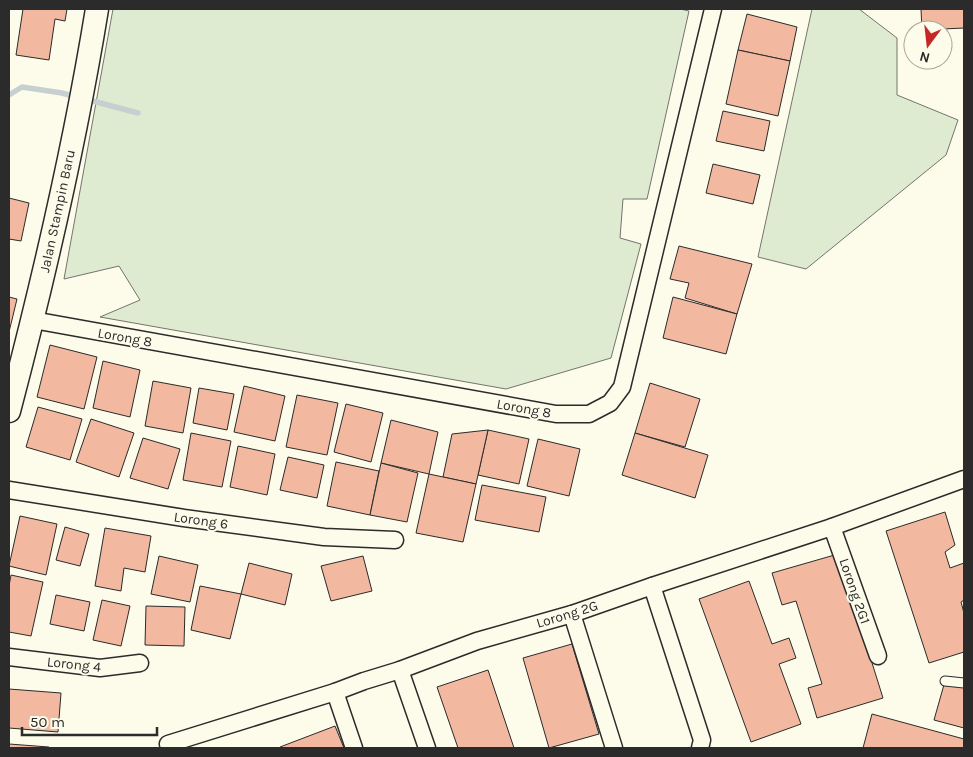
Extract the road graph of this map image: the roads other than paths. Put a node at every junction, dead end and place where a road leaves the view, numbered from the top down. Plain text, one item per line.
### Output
1 (98, 9) edge
2 (713, 9) edge
3 (33, 320) junction
4 (9, 411) edge
5 (964, 478) edge
6 (9, 490) edge
7 (832, 527) junction
8 (395, 540) dead end
9 (652, 586) junction
10 (572, 614) junction
11 (878, 656) dead end
12 (9, 657) edge
13 (140, 663) dead end
14 (400, 670) junction
15 (945, 681) dead end
16 (964, 683) edge
17 (335, 692) junction
18 (168, 747) edge
19 (354, 748) edge
20 (427, 748) edge
21 (614, 748) edge
22 (700, 748) edge

1 - 3 street, Jalan Stampin Baru
2 - 3 street, Lorong 8
3 - 4 street, Jalan Stampin Baru
5 - 7 street, Lorong 2G
6 - 8 street, Lorong 6
7 - 9 street, Lorong 2G
7 - 11 street, Lorong 2G1
9 - 10 street, Lorong 2G
9 - 22 street
10 - 14 street, Lorong 2G
10 - 21 street
12 - 13 street, Lorong 4
14 - 17 street, Lorong 2G
14 - 20 street
15 - 16 lane
17 - 18 street, Lorong 2G
17 - 19 street

